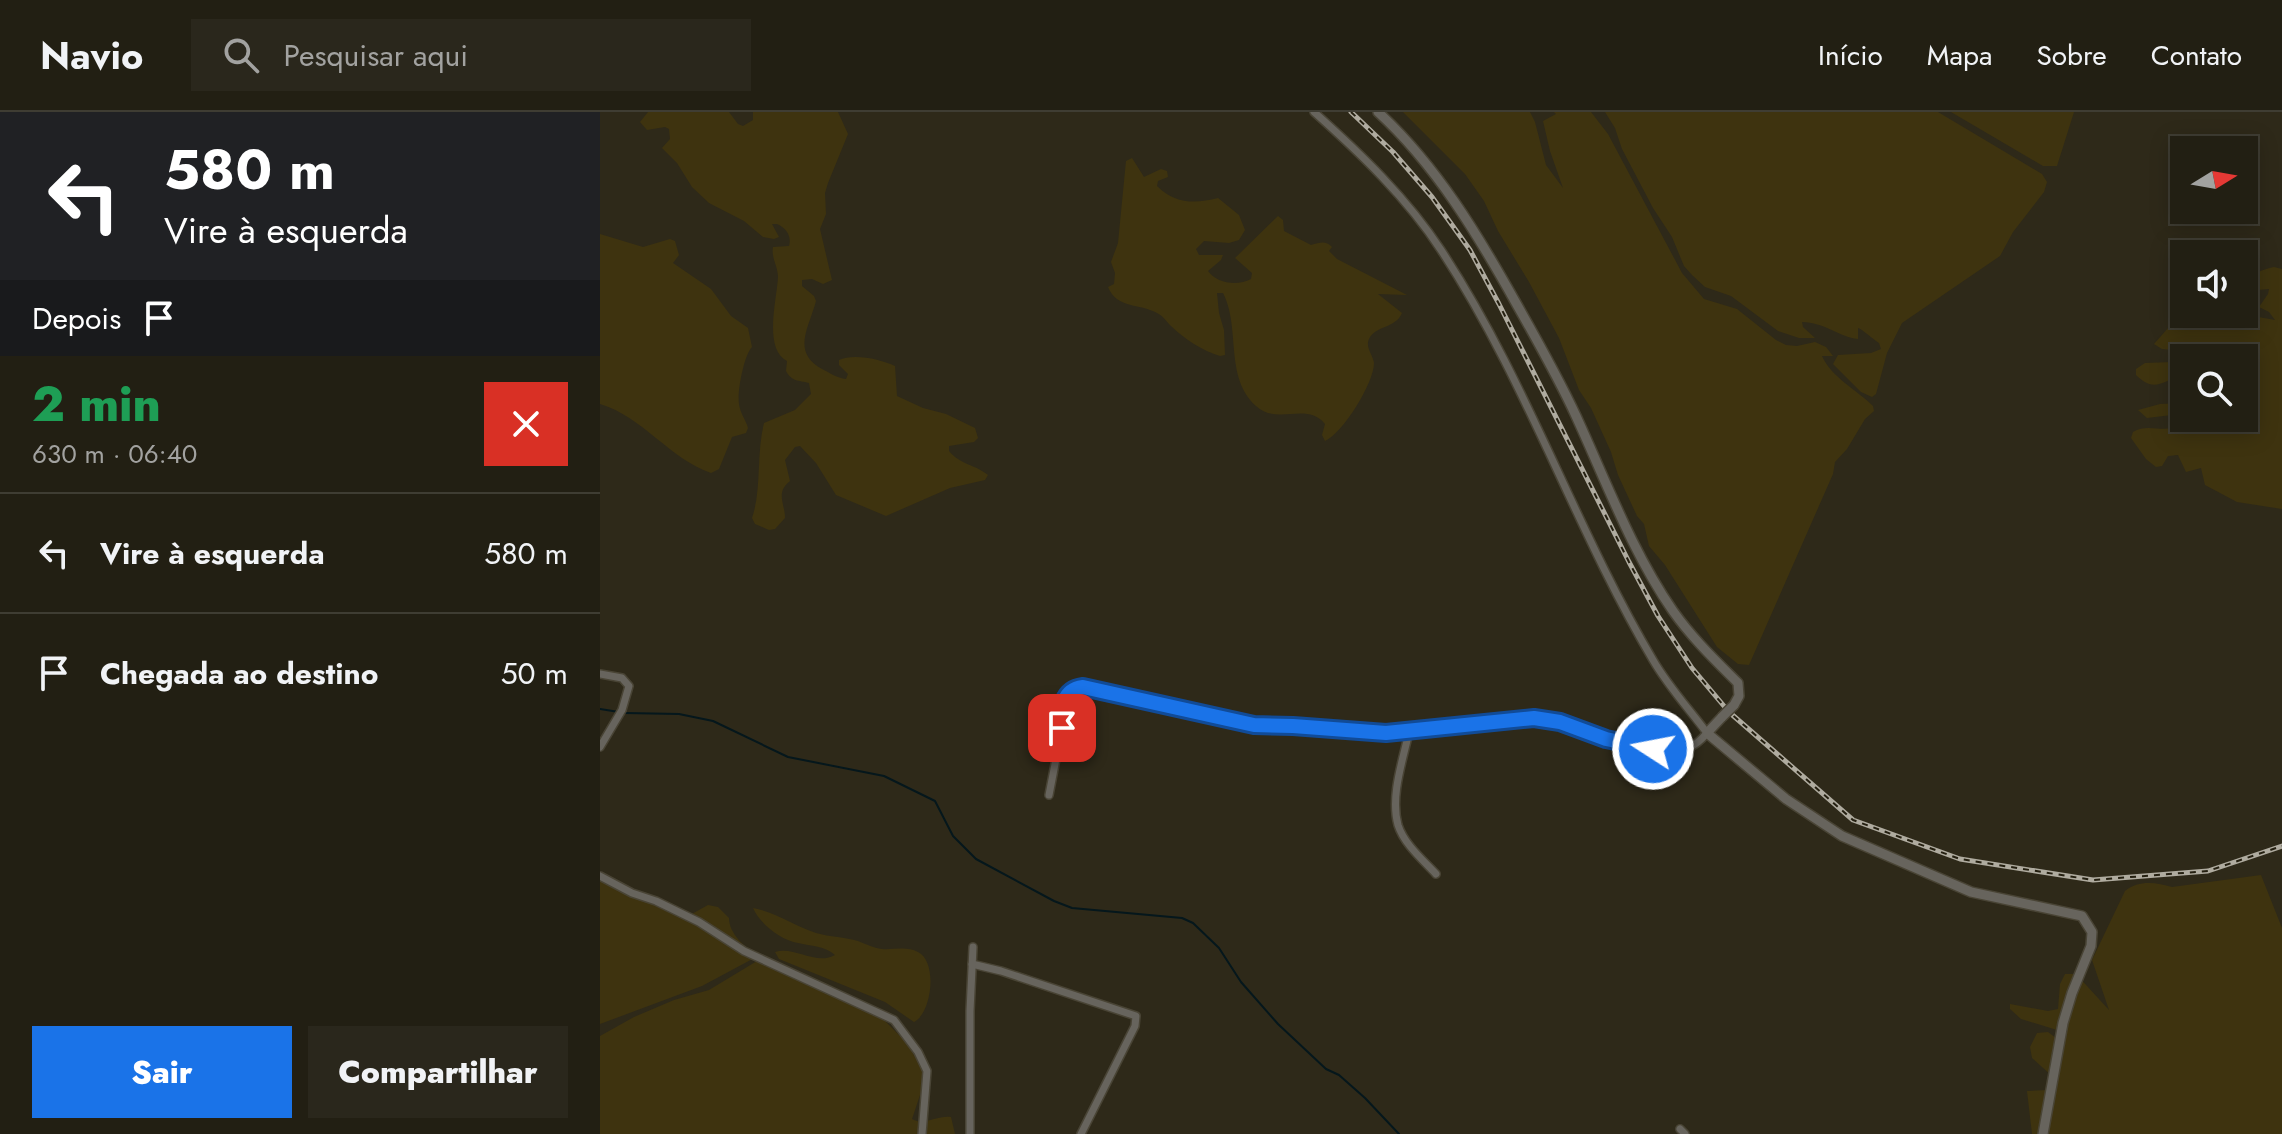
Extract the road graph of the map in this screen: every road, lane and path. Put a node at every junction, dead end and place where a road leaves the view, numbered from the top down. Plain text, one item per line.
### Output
1 (1314, 112) edge
2 (1378, 112) edge
3 (600, 674) edge
4 (1409, 732) junction
5 (1707, 733) junction
6 (600, 747) edge
7 (1049, 795) dead end
8 (1436, 874) dead end
9 (600, 876) edge
10 (973, 947) dead end
11 (972, 964) junction
12 (922, 1134) edge
13 (970, 1134) edge
14 (1081, 1134) edge
15 (2043, 1134) edge

1 - 5 street
2 - 5 street, bridge
3 - 6 street
4 - 5 street
4 - 7 street
4 - 8 street
5 - 15 street
9 - 12 street
10 - 11 street
11 - 13 street
11 - 14 street

